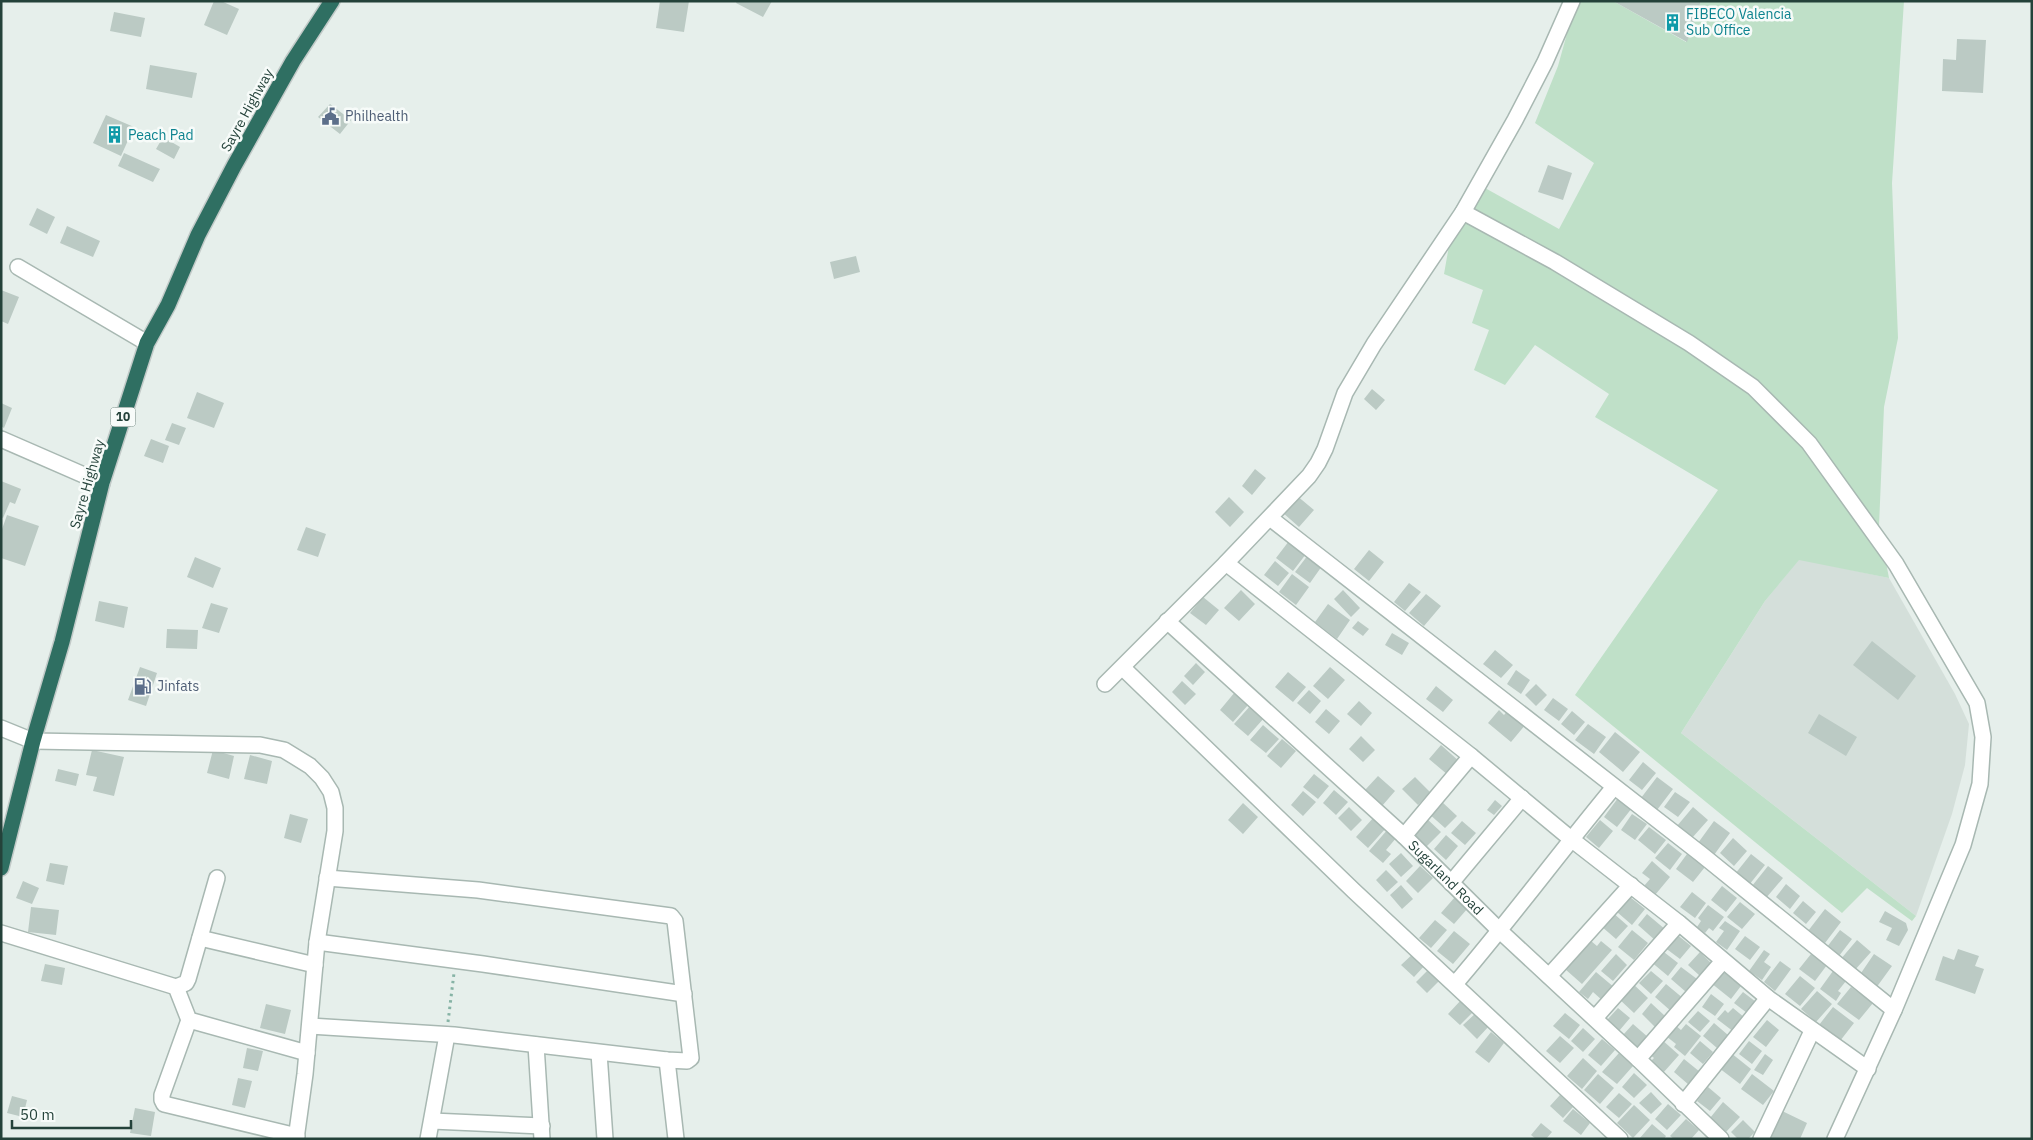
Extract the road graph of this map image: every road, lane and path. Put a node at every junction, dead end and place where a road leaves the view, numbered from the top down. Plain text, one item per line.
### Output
1 (332, 1) edge
2 (1572, 1) edge
3 (1463, 212) junction
4 (18, 267) dead end
5 (147, 343) junction
6 (1, 439) edge
7 (102, 483) junction
8 (1270, 518) junction
9 (1226, 563) junction
10 (1167, 621) junction
11 (1122, 668) junction
12 (1105, 684) dead end
13 (1, 728) edge
14 (32, 741) junction
15 (1471, 756) junction
16 (1614, 788) junction
17 (1522, 798) junction
18 (1404, 836) junction
19 (1571, 839) junction
20 (4, 842) edge
21 (1, 868) edge
22 (217, 878) dead end
23 (327, 878) junction
24 (1451, 883) junction
25 (1631, 885) junction
26 (1678, 923) junction
27 (1500, 931) junction
28 (1, 933) edge
29 (200, 938) junction
30 (317, 942) junction
31 (455, 960) junction
32 (1723, 961) junction
33 (315, 965) junction
34 (1549, 976) junction
35 (1454, 984) junction
36 (176, 987) junction
37 (684, 994) junction
38 (1768, 998) junction
39 (1894, 1010) junction
40 (1595, 1018) junction
41 (189, 1020) junction
42 (310, 1026) junction
43 (1812, 1031) junction
44 (447, 1035) junction
45 (536, 1046) junction
46 (307, 1053) junction
47 (599, 1053) junction
48 (1638, 1059) junction
49 (667, 1060) junction
50 (1868, 1069) junction
51 (1683, 1104) junction
52 (432, 1121) junction
53 (542, 1132) edge
54 (296, 1137) edge
55 (428, 1139) edge
56 (605, 1139) edge
57 (676, 1139) edge
58 (1620, 1139) edge
59 (1721, 1139) edge
60 (1761, 1139) edge
61 (1835, 1139) edge

1 - 5 highway, Sayre Highway / 10
2 - 3 street
3 - 8 street
3 - 39 street
4 - 5 street
5 - 7 highway, Sayre Highway / 10
6 - 7 street
7 - 14 highway, Sayre Highway / 10
8 - 9 street
8 - 16 street
9 - 10 street
9 - 15 street
10 - 11 street
10 - 18 street, Sugarland Road
11 - 12 street
11 - 35 street
13 - 14 street
14 - 20 highway, Sayre Highway / 10
14 - 23 street
15 - 17 street
15 - 18 street
16 - 19 street
16 - 39 street
17 - 19 street
17 - 24 street
18 - 24 street, Sugarland Road
19 - 25 street
19 - 27 street
20 - 21 highway, Sayre Highway / 10
22 - 29 street
23 - 30 street
23 - 37 street
24 - 27 street, Sugarland Road
25 - 26 street
25 - 34 street
26 - 32 street
26 - 40 street
27 - 34 street, Sugarland Road
27 - 35 street
28 - 36 street
29 - 33 street
29 - 36 street
30 - 31 street
30 - 33 street
31 - 37 street
31 - 44 path
32 - 38 street
32 - 48 street
33 - 42 street
34 - 40 street, Sugarland Road
35 - 58 street
36 - 41 street
37 - 49 street
38 - 43 street
38 - 51 street
39 - 50 street
40 - 48 street, Sugarland Road
41 - 46 street
41 - 54 street
42 - 44 street
42 - 46 street
43 - 50 street
43 - 60 street
44 - 45 street
44 - 52 street
45 - 47 street
45 - 53 street
46 - 54 street
47 - 49 street
47 - 56 street
48 - 51 street, Sugarland Road
49 - 57 street
50 - 61 street
51 - 59 street, Sugarland Road
52 - 53 street
52 - 55 street

